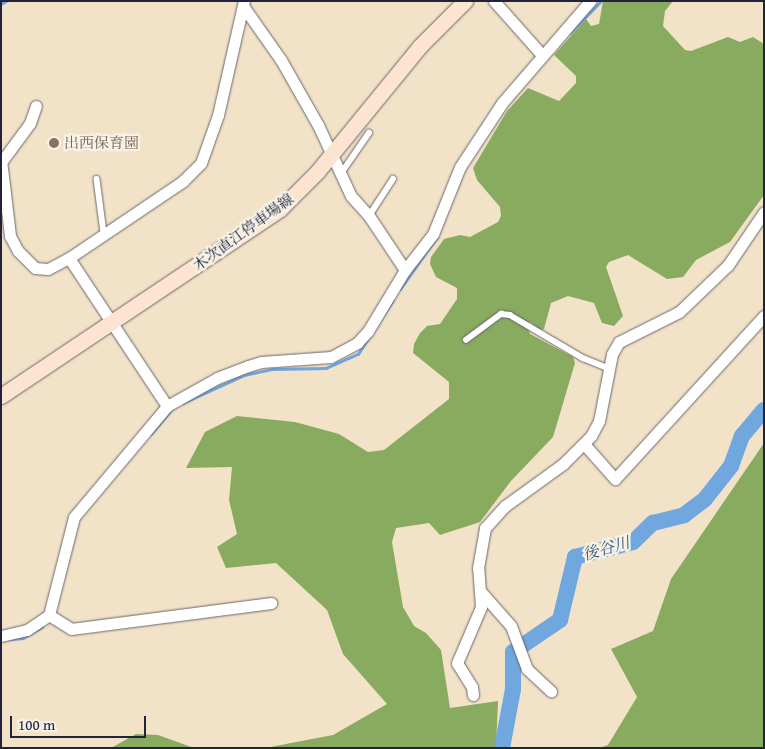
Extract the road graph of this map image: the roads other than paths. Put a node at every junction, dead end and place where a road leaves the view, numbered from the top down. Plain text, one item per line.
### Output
1 (465, 1) edge
2 (494, 1) edge
3 (590, 1) edge
4 (244, 3) edge
5 (542, 55) junction
6 (36, 106) dead end
7 (369, 133) dead end
8 (331, 156) junction
9 (2, 160) edge
10 (340, 175) junction
11 (97, 179) dead end
12 (393, 180) dead end
13 (764, 212) edge
14 (368, 216) junction
15 (4, 220) edge
16 (104, 234) junction
17 (69, 258) junction
18 (404, 270) junction
19 (764, 316) edge
20 (112, 324) junction
21 (466, 340) dead end
22 (610, 369) junction
23 (1, 396) edge
24 (167, 406) junction
25 (584, 444) junction
26 (481, 592) junction
27 (271, 603) dead end
28 (49, 614) junction
29 (1, 636) edge
30 (551, 691) dead end
31 (473, 695) dead end

1 - 8 main road, 木次直江停車場線
2 - 5 street
3 - 5 street
4 - 8 street
4 - 16 street
5 - 18 street
6 - 9 street
7 - 10 lane
8 - 10 street
8 - 20 main road, 木次直江停車場線
9 - 15 street
10 - 14 street
11 - 16 lane
12 - 14 lane
13 - 22 street
14 - 18 street
15 - 17 street
16 - 17 street
17 - 20 street
18 - 24 street
19 - 25 street
20 - 23 main road, 木次直江停車場線
20 - 24 street
21 - 22 lane
22 - 25 street
24 - 28 street
25 - 26 street
26 - 30 street
26 - 31 street
27 - 28 street
28 - 29 street

